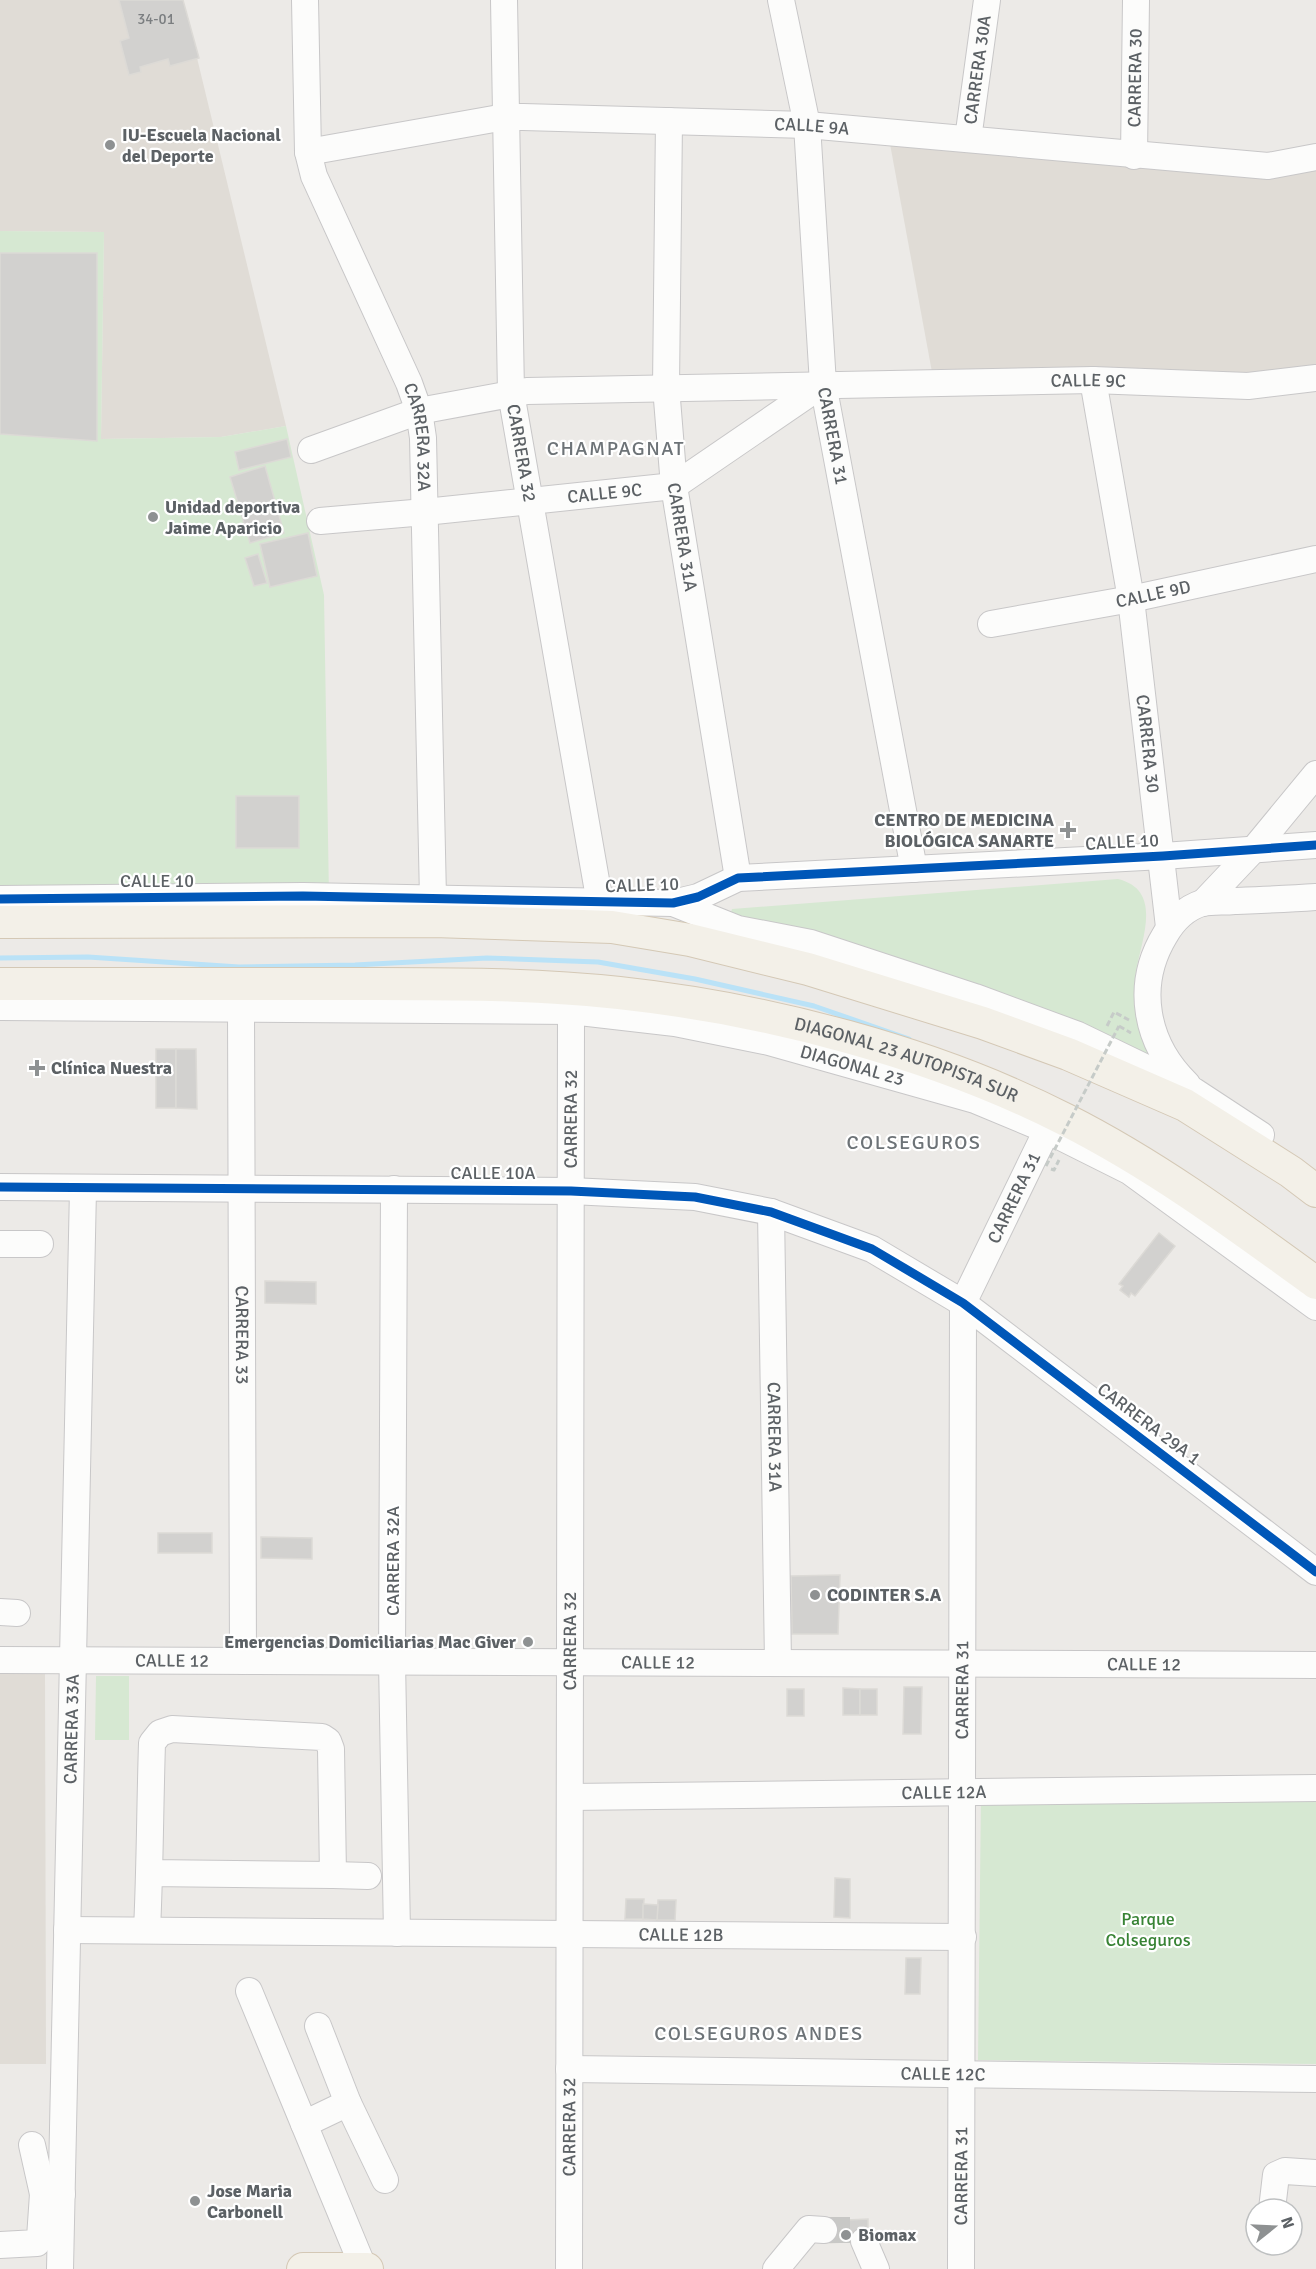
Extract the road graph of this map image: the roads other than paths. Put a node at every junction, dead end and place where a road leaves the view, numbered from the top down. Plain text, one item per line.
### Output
1 (305, 0) edge
2 (504, 0) edge
3 (782, 0) edge
4 (987, 0) edge
5 (1136, 0) edge
6 (505, 117) junction
7 (669, 121) junction
8 (807, 124) junction
9 (968, 139) junction
10 (308, 152) junction
11 (1134, 156) junction
12 (1316, 157) edge
13 (1316, 378) edge
14 (1094, 380) junction
15 (823, 384) junction
16 (666, 387) junction
17 (511, 393) junction
18 (419, 411) junction
19 (311, 450) dead end
20 (674, 486) junction
21 (530, 501) junction
22 (425, 513) junction
23 (320, 520) dead end
24 (1316, 559) edge
25 (1131, 599) junction
26 (991, 624) dead end
27 (1316, 774) edge
28 (1316, 845) edge
29 (1255, 848) junction
30 (1162, 856) junction
31 (914, 869) junction
32 (738, 878) junction
33 (1316, 897) edge
34 (0, 899) edge
35 (600, 903) junction
36 (673, 903) junction
37 (1203, 903) junction
38 (300, 908) junction
39 (433, 909) junction
40 (0, 922) edge
41 (1169, 927) junction
42 (0, 984) edge
43 (440, 997) junction
44 (0, 1007) edge
45 (241, 1008) junction
46 (571, 1011) junction
47 (986, 1012) junction
48 (1194, 1091) junction
49 (1047, 1130) junction
50 (1316, 1172) edge
51 (0, 1187) edge
52 (241, 1188) junction
53 (83, 1189) junction
54 (394, 1189) junction
55 (571, 1191) junction
56 (1316, 1191) edge
57 (771, 1212) junction
58 (0, 1244) edge
59 (40, 1244) dead end
60 (1316, 1283) edge
61 (963, 1303) junction
62 (1316, 1307) edge
63 (1316, 1572) edge
64 (0, 1660) edge
65 (74, 1660) junction
66 (243, 1661) junction
67 (393, 1661) junction
68 (570, 1662) junction
69 (778, 1663) junction
70 (963, 1664) junction
71 (1316, 1665) edge
72 (1316, 1788) edge
73 (962, 1792) junction
74 (570, 1797) junction
75 (149, 1873) junction
76 (333, 1875) junction
77 (368, 1876) dead end
78 (67, 1929) junction
79 (147, 1930) junction
80 (397, 1933) junction
81 (569, 1934) junction
82 (963, 1937) junction
83 (249, 1991) dead end
84 (318, 2026) dead end
85 (569, 2068) junction
86 (962, 2074) junction
87 (1316, 2079) edge
88 (348, 2103) junction
89 (304, 2124) junction
90 (32, 2145) dead end
91 (1316, 2173) edge
92 (385, 2180) dead end
93 (53, 2194) junction
94 (1273, 2197) edge
95 (824, 2230) tunnel mouth
96 (864, 2241) tunnel mouth
97 (0, 2245) edge
98 (60, 2269) edge
99 (303, 2269) edge
100 (366, 2269) edge
101 (569, 2269) edge
102 (777, 2269) edge
103 (876, 2269) edge
104 (961, 2269) edge

1 - 10 street, CARRERA 32A
2 - 6 street, CARRERA 32
3 - 8 street, CARRERA 31
4 - 9 street, CARRERA 30A
5 - 11 street, CARRERA 30
6 - 7 street, CALLE 9A
6 - 10 street, CALLE 9A
6 - 17 street, CARRERA 32
7 - 8 street, CALLE 9A
7 - 16 street, CARRERA 31A
8 - 9 street, CALLE 9A
8 - 15 street, CARRERA 31
9 - 11 street, CALLE 9A
10 - 18 street, CARRERA 32A
11 - 12 street, CALLE 9A
13 - 14 street, CALLE 9C
14 - 15 street, CALLE 9C
14 - 25 street, CARRERA 30
15 - 16 street, CALLE 9C
15 - 20 street, CALLE 9C
15 - 31 street, CARRERA 31
16 - 17 street, CALLE 9C
16 - 20 street, CARRERA 31A
17 - 18 street, CALLE 9C
17 - 21 street, CARRERA 32
18 - 19 street, CALLE 9C
18 - 22 street, CARRERA 32A
20 - 21 street, CALLE 9C
20 - 32 street, CARRERA 31A
21 - 22 street, CALLE 9C
21 - 35 street, CARRERA 32
22 - 23 street, CALLE 9C
22 - 39 street, CARRERA 32A
24 - 25 street, CALLE 9D
25 - 26 street, CALLE 9D
25 - 30 street, CARRERA 30
27 - 29 street
28 - 29 street, CALLE 10
29 - 30 street, CALLE 10
29 - 37 street
30 - 31 street, CALLE 10
30 - 41 street, CARRERA 30
31 - 32 street, CALLE 10
32 - 36 street, CALLE 10
33 - 37 street
34 - 38 street, CALLE 10
35 - 36 street, CALLE 10
35 - 39 street, CALLE 10
36 - 47 street
37 - 41 street
38 - 39 main road, CALLE 10
38 - 40 main road, CALLE 10
39 - 47 main road
41 - 48 street
42 - 43 main road
43 - 45 street
43 - 46 street, DIAGONAL 23
43 - 60 main road, DIAGONAL 23 AUTOPISTA SUR
44 - 45 street
45 - 52 street, CARRERA 33
46 - 49 street, DIAGONAL 23
46 - 55 street, CARRERA 32
47 - 48 street
47 - 56 main road
48 - 50 street
49 - 61 street, CARRERA 31
49 - 62 street, DIAGONAL 23
51 - 53 street, CALLE 10A
52 - 53 street, CALLE 10A
52 - 54 street, CALLE 10A
52 - 66 street, CARRERA 33
53 - 65 street, CARRERA 33A
54 - 55 street, CALLE 10A
54 - 67 street, CARRERA 32A
55 - 57 street, CALLE 10A
55 - 68 street, CARRERA 32
57 - 61 street, CALLE 10A
57 - 69 street, CARRERA 31A
58 - 59 street
61 - 63 street, CARRERA 29A 1
61 - 70 street, CARRERA 31
64 - 65 street, CALLE 12
65 - 66 street, CALLE 12
65 - 78 street, CARRERA 33A
66 - 67 street, CALLE 12
67 - 68 street, CALLE 12
67 - 80 street, CARRERA 32A
68 - 69 street, CALLE 12
68 - 74 street, CARRERA 32
69 - 70 street, CALLE 12
70 - 71 street, CALLE 12
70 - 73 street, CARRERA 31
72 - 73 street, CALLE 12A
73 - 74 street, CALLE 12A
73 - 82 street, CARRERA 31
74 - 81 street, CARRERA 32
75 - 76 street
75 - 76 street
75 - 79 street
76 - 77 street
78 - 79 street, CALLE 12B
78 - 93 street, CARRERA 33A
79 - 80 street, CALLE 12B
80 - 81 street, CALLE 12B
81 - 82 street, CALLE 12B
81 - 85 street, CARRERA 32
82 - 86 street, CARRERA 31
83 - 89 street
84 - 88 street
85 - 86 street, CALLE 12C
85 - 101 street, CARRERA 32
86 - 87 street, CALLE 12C
86 - 104 street, CARRERA 31
88 - 89 street
88 - 92 street
89 - 100 street
90 - 93 street
91 - 94 street
93 - 97 street
93 - 98 street, CARRERA 33A
95 - 102 street
96 - 103 street
99 - 100 main road

